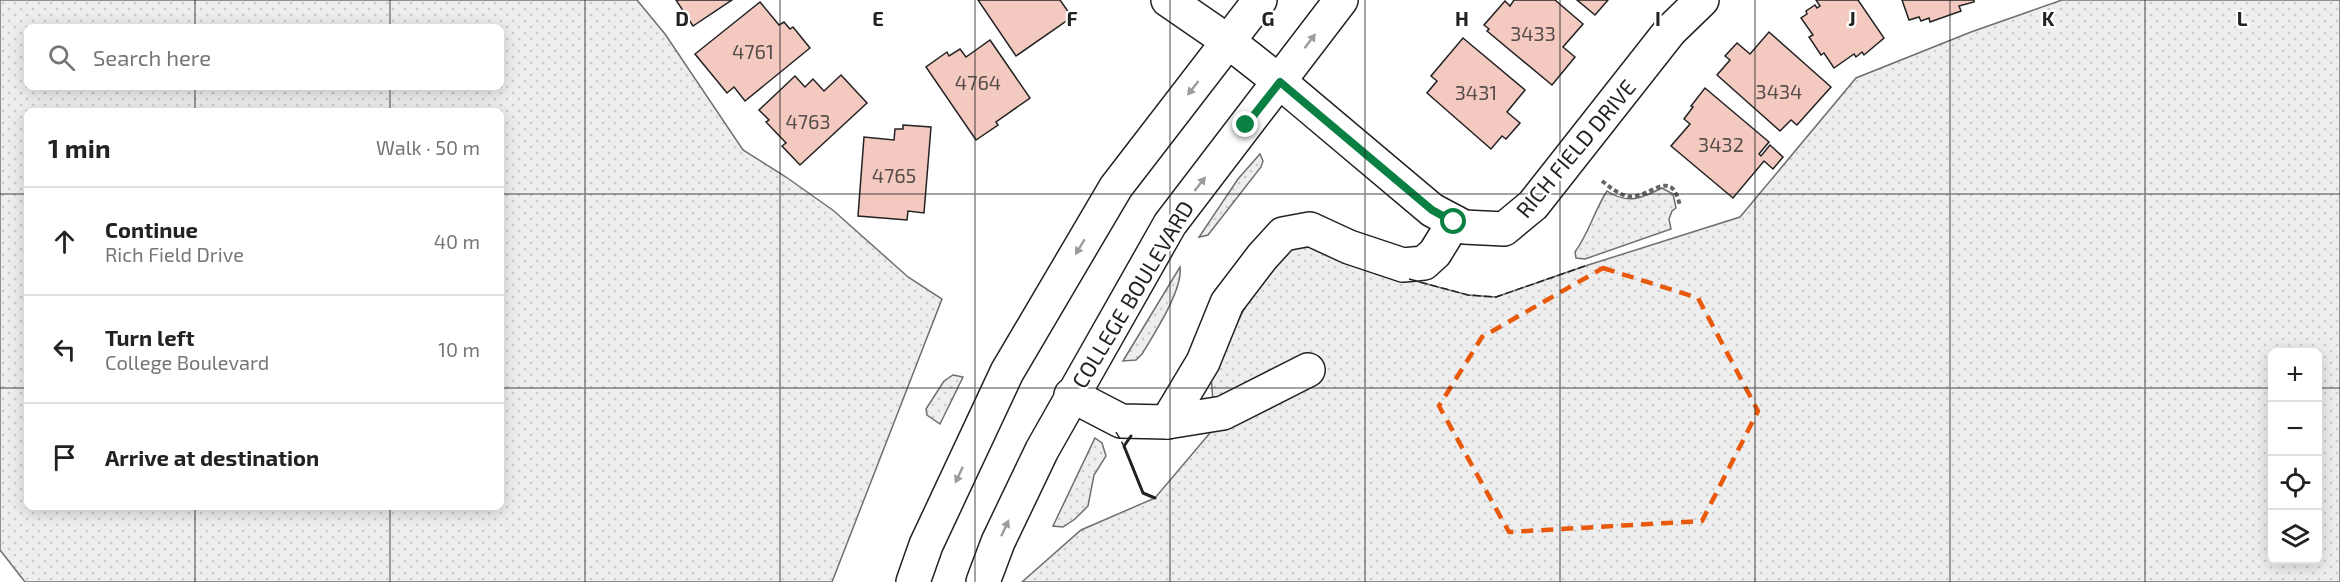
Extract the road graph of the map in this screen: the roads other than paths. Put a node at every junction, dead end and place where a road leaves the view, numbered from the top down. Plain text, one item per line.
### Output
1 (1168, 0) edge
2 (1260, 0) edge
3 (1341, 0) edge
4 (1702, 0) edge
5 (1229, 42) junction
6 (1280, 82) junction
7 (1454, 222) junction
8 (1308, 370) dead end
9 (1071, 395) junction
10 (1167, 422) junction
11 (913, 582) edge
12 (983, 582) edge

1 - 5 main road, RICH FIELD DRIVE
2 - 5 main road
6 -> 3 main road, COLLEGE BOULEVARD
4 - 7 main road, RICH FIELD DRIVE
5 - 6 main road, RICH FIELD DRIVE
5 -> 11 main road
6 - 7 main road, RICH FIELD DRIVE
9 -> 6 main road, COLLEGE BOULEVARD
7 - 10 main road
8 - 10 main road
9 - 10 main road
12 -> 9 main road, COLLEGE BOULEVARD

